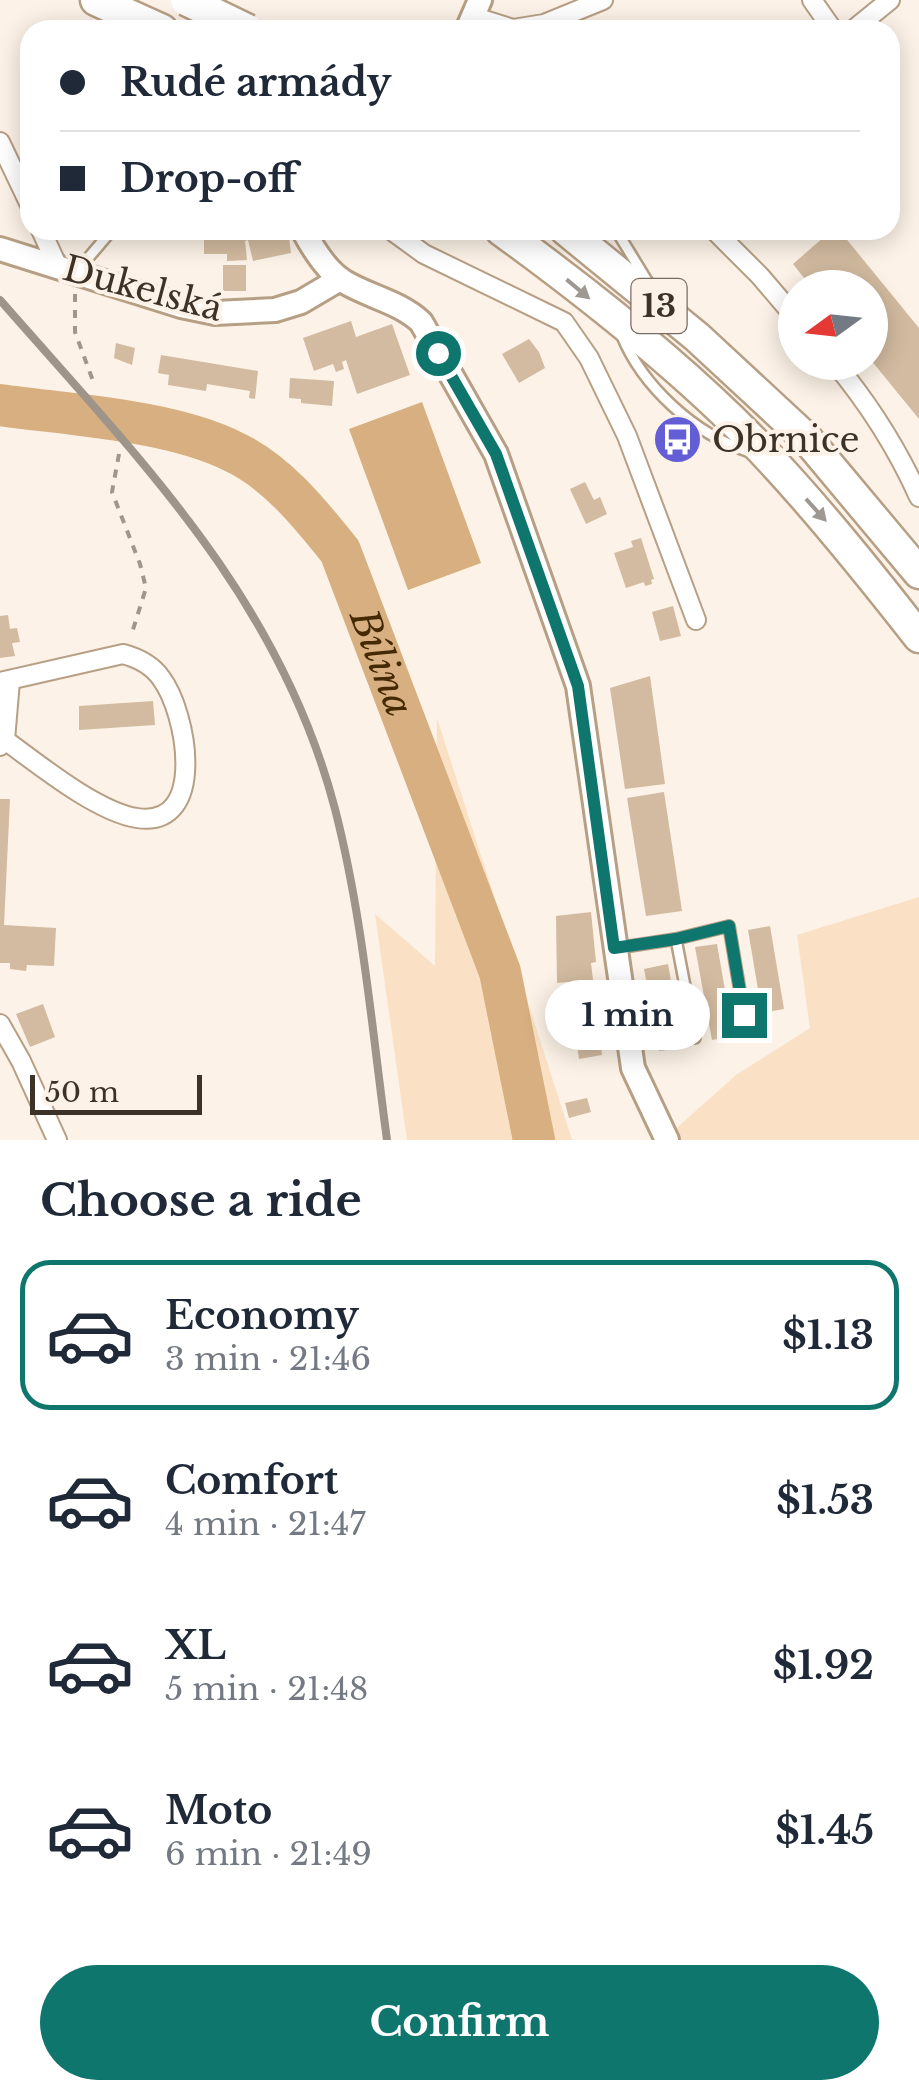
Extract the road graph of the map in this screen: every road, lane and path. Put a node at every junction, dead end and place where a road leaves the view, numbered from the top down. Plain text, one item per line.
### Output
1 (96, 0) edge
2 (186, 0) edge
3 (603, 0) edge
4 (890, 0) edge
5 (140, 20) edge
6 (227, 20) edge
7 (560, 20) edge
8 (865, 20) edge
9 (0, 142) edge
10 (20, 183) edge
11 (48, 240) edge
12 (100, 240) edge
13 (309, 240) edge
14 (405, 240) edge
15 (514, 240) edge
16 (578, 240) edge
17 (622, 240) edge
18 (724, 240) edge
19 (0, 249) edge
20 (67, 269) junction
21 (340, 280) junction
22 (778, 297) edge
23 (662, 308) junction
24 (847, 380) edge
25 (93, 381) dead end
26 (119, 454) dead end
27 (919, 497) edge
28 (919, 573) edge
29 (696, 620) dead end
30 (919, 637) edge
31 (123, 654) junction
32 (5, 682) edge
33 (3, 743) edge
34 (676, 939) junction
35 (614, 948) junction
36 (744, 1015) dead end
37 (0, 1024) edge
38 (695, 1038) dead end
39 (57, 1140) edge
40 (667, 1140) edge

1 - 5 highway
2 - 6 highway, bridge
3 - 7 street
4 - 8 street
9 - 10 street
11 - 20 street
12 - 20 lane
13 - 21 street
14 - 29 street
15 -> 30 highway, 13
16 - 23 highway, 13
17 - 23 lane
18 - 22 street
19 - 20 street, Dukelská
20 - 21 street, Dukelská
20 - 25 path
21 - 35 street
23 - 28 highway, 13
24 - 27 street
26 - 31 path
31 - 32 street
31 - 33 street
32 - 33 street
34 - 35 lane
34 - 36 lane
34 - 38 lane
35 - 40 street
37 - 39 street

